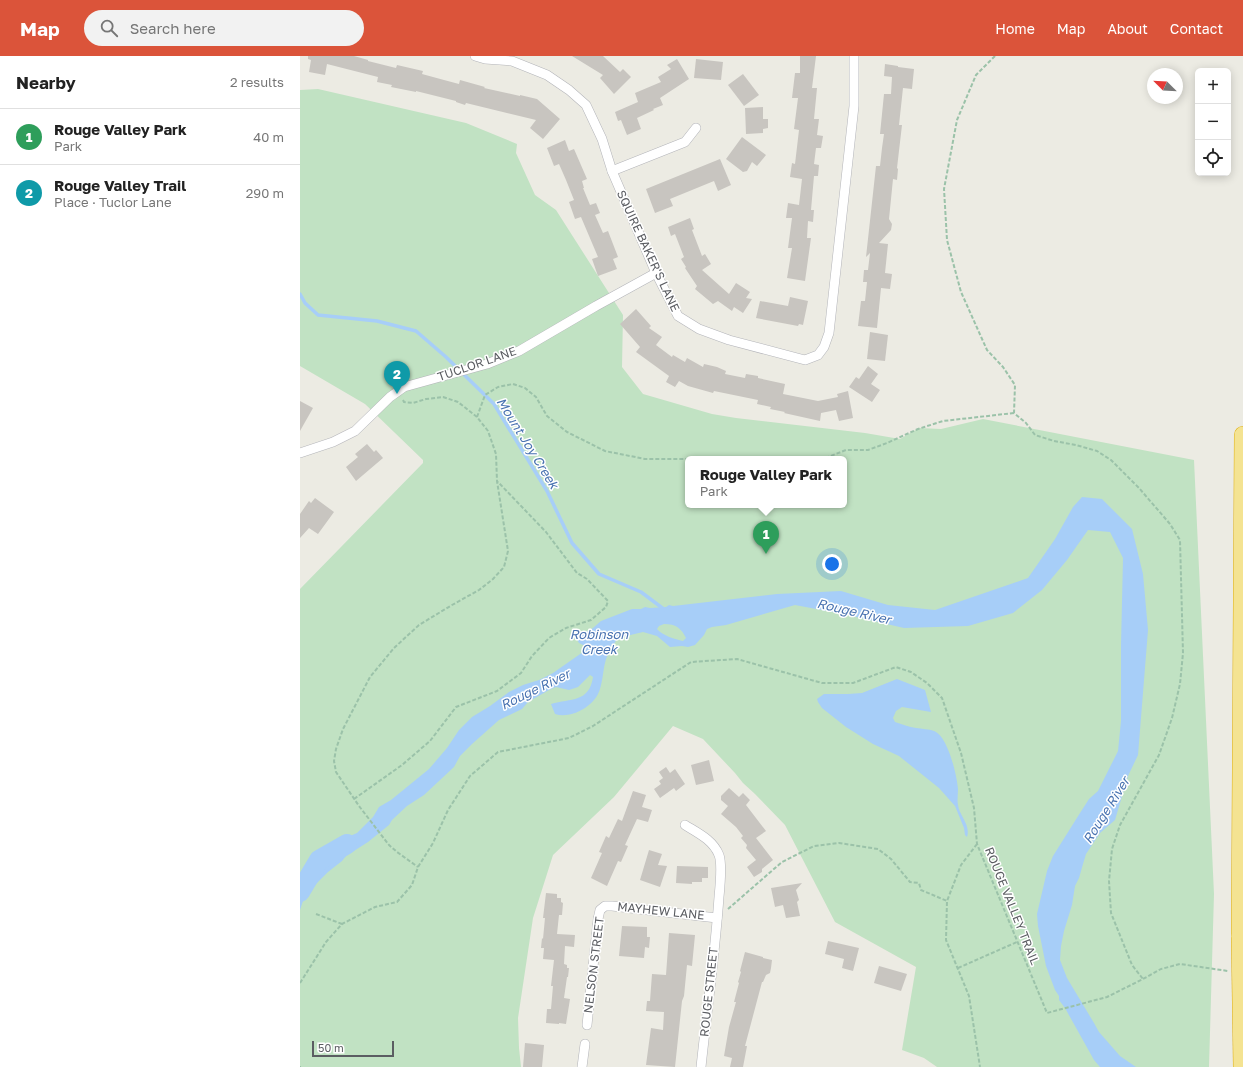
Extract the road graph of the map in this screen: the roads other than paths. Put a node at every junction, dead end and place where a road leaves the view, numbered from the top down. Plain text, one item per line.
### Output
1 (475, 56) edge
2 (854, 56) edge
3 (696, 128) dead end
4 (612, 171) junction
5 (656, 273) junction
6 (1243, 435) edge
7 (300, 453) edge
8 (686, 825) dead end
9 (605, 906) joint
10 (718, 918) junction
11 (587, 1025) dead end
12 (585, 1044) dead end
13 (582, 1067) edge
14 (701, 1067) edge
15 (1242, 1067) edge

1 - 4 street, SQUIRE BAKER'S LANE
2 - 5 street, SQUIRE BAKER'S LANE
3 - 4 street
4 - 5 street, SQUIRE BAKER'S LANE
5 - 7 street, TUCLOR LANE
6 - 15 highway, bridge
8 - 10 street, ROUGE STREET
9 - 10 street, MAYHEW LANE
9 - 11 street, NELSON STREET
10 - 14 street, ROUGE STREET
12 - 13 street

